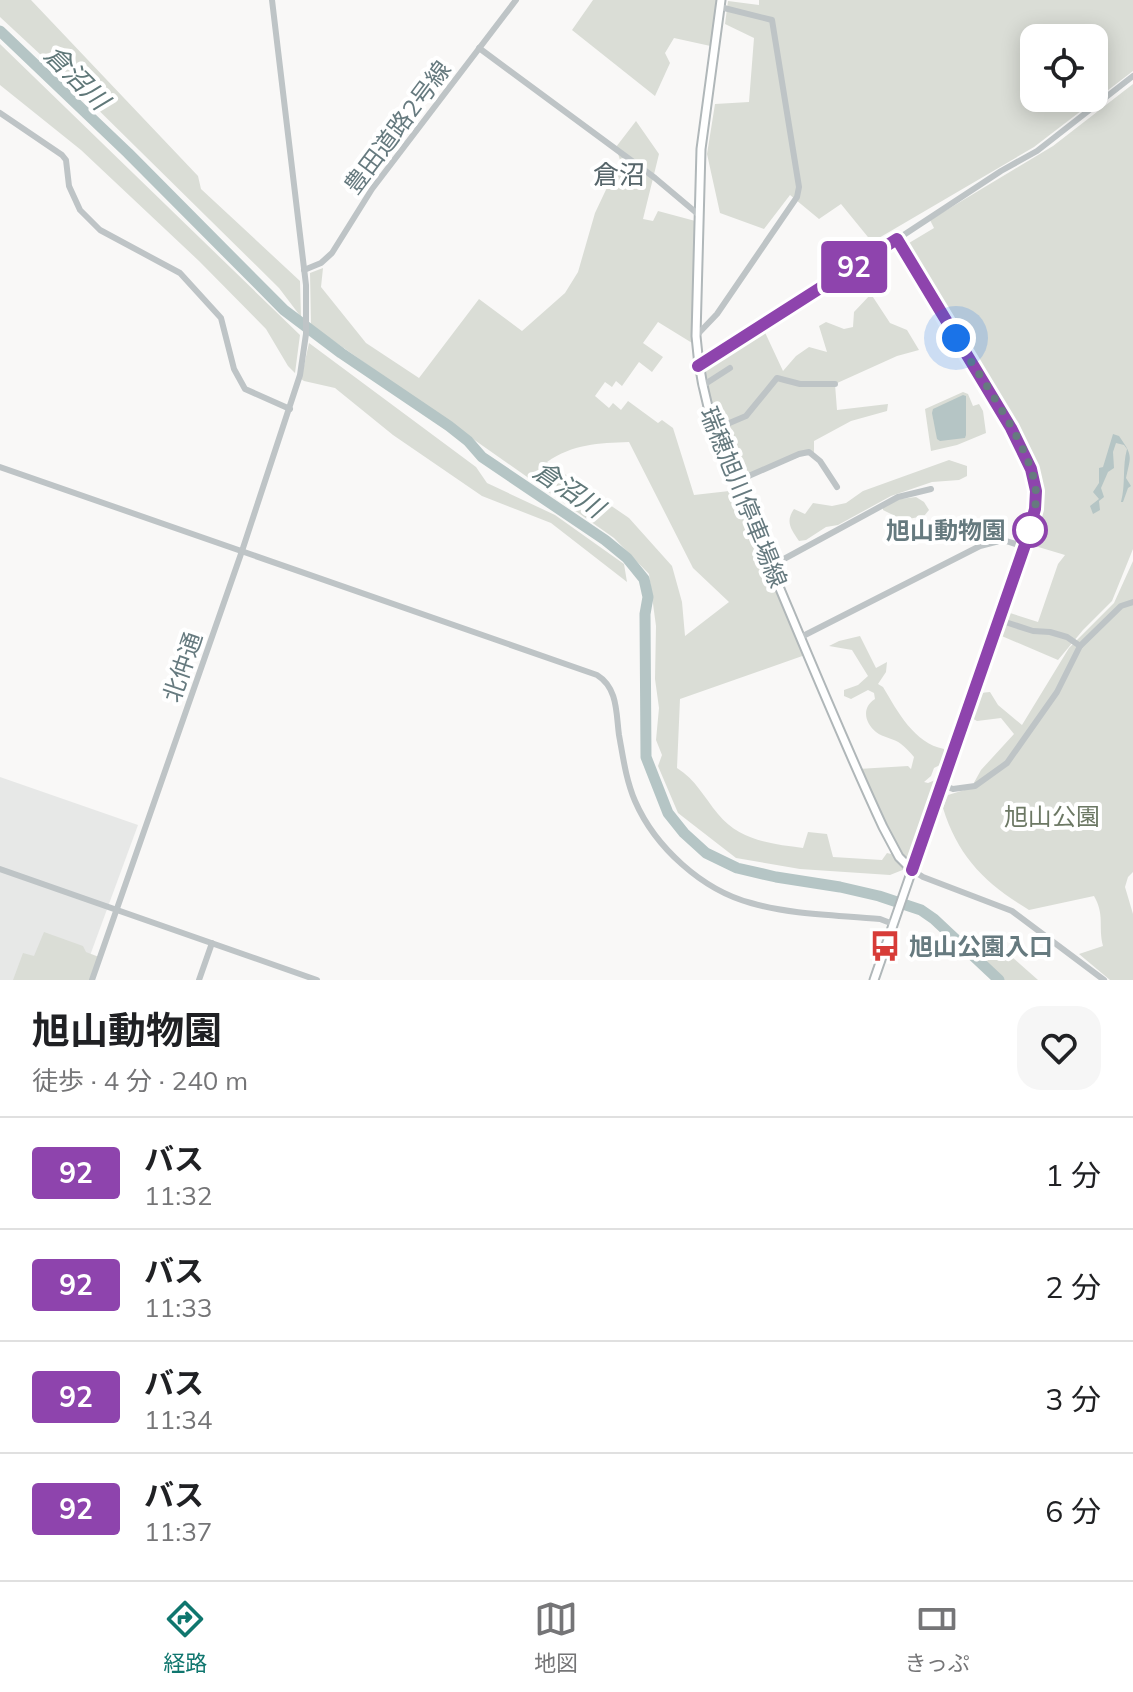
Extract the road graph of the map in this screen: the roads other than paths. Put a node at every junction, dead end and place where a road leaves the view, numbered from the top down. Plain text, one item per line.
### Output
1 (272, 0) edge
2 (516, 0) edge
3 (721, 4) edge
4 (479, 48) junction
5 (1133, 76) edge
6 (0, 113) edge
7 (699, 215) junction
8 (897, 239) junction
9 (304, 270) junction
10 (696, 336) junction
11 (698, 366) junction
12 (730, 368) dead end
13 (835, 384) dead end
14 (702, 386) junction
15 (290, 409) junction
16 (713, 430) junction
17 (0, 467) edge
18 (735, 482) junction
19 (837, 487) dead end
20 (931, 489) dead end
21 (1025, 547) junction
22 (242, 551) junction
23 (771, 566) junction
24 (1133, 602) edge
25 (999, 620) junction
26 (801, 637) junction
27 (1080, 646) junction
28 (942, 785) junction
29 (0, 869) edge
30 (912, 870) junction
31 (116, 909) junction
32 (893, 924) junction
33 (212, 943) junction
34 (92, 980) edge
35 (199, 980) edge
36 (317, 980) edge
37 (874, 980) edge
38 (1104, 980) edge

1 - 9 street, 北仲通
2 - 4 street, 豊田道路2号線
3 - 7 main road, 瑞穂旭川停車場線
3 - 10 street
4 - 7 street
4 - 9 street, 豊田道路2号線
5 - 8 street
6 - 15 street
7 - 10 main road, 瑞穂旭川停車場線
8 - 11 street
8 - 21 street
9 - 15 street, 北仲通
10 - 11 main road, 瑞穂旭川停車場線
11 - 14 main road, 瑞穂旭川停車場線
12 - 14 street
13 - 16 street
14 - 16 main road, 瑞穂旭川停車場線
15 - 22 street, 北仲通
16 - 18 main road, 瑞穂旭川停車場線
17 - 22 street
18 - 19 street
18 - 23 main road, 瑞穂旭川停車場線
20 - 23 street
21 - 25 street
21 - 26 street
22 - 31 street, 北仲通
22 - 32 street
23 - 26 main road, 瑞穂旭川停車場線
24 - 27 street
25 - 27 street
25 - 28 street
26 - 30 main road, 瑞穂旭川停車場線
27 - 28 street
28 - 30 street
29 - 31 street
30 - 32 main road
30 - 38 street
31 - 33 street
31 - 34 street, 北仲通
32 - 37 main road
33 - 35 street
33 - 36 street

